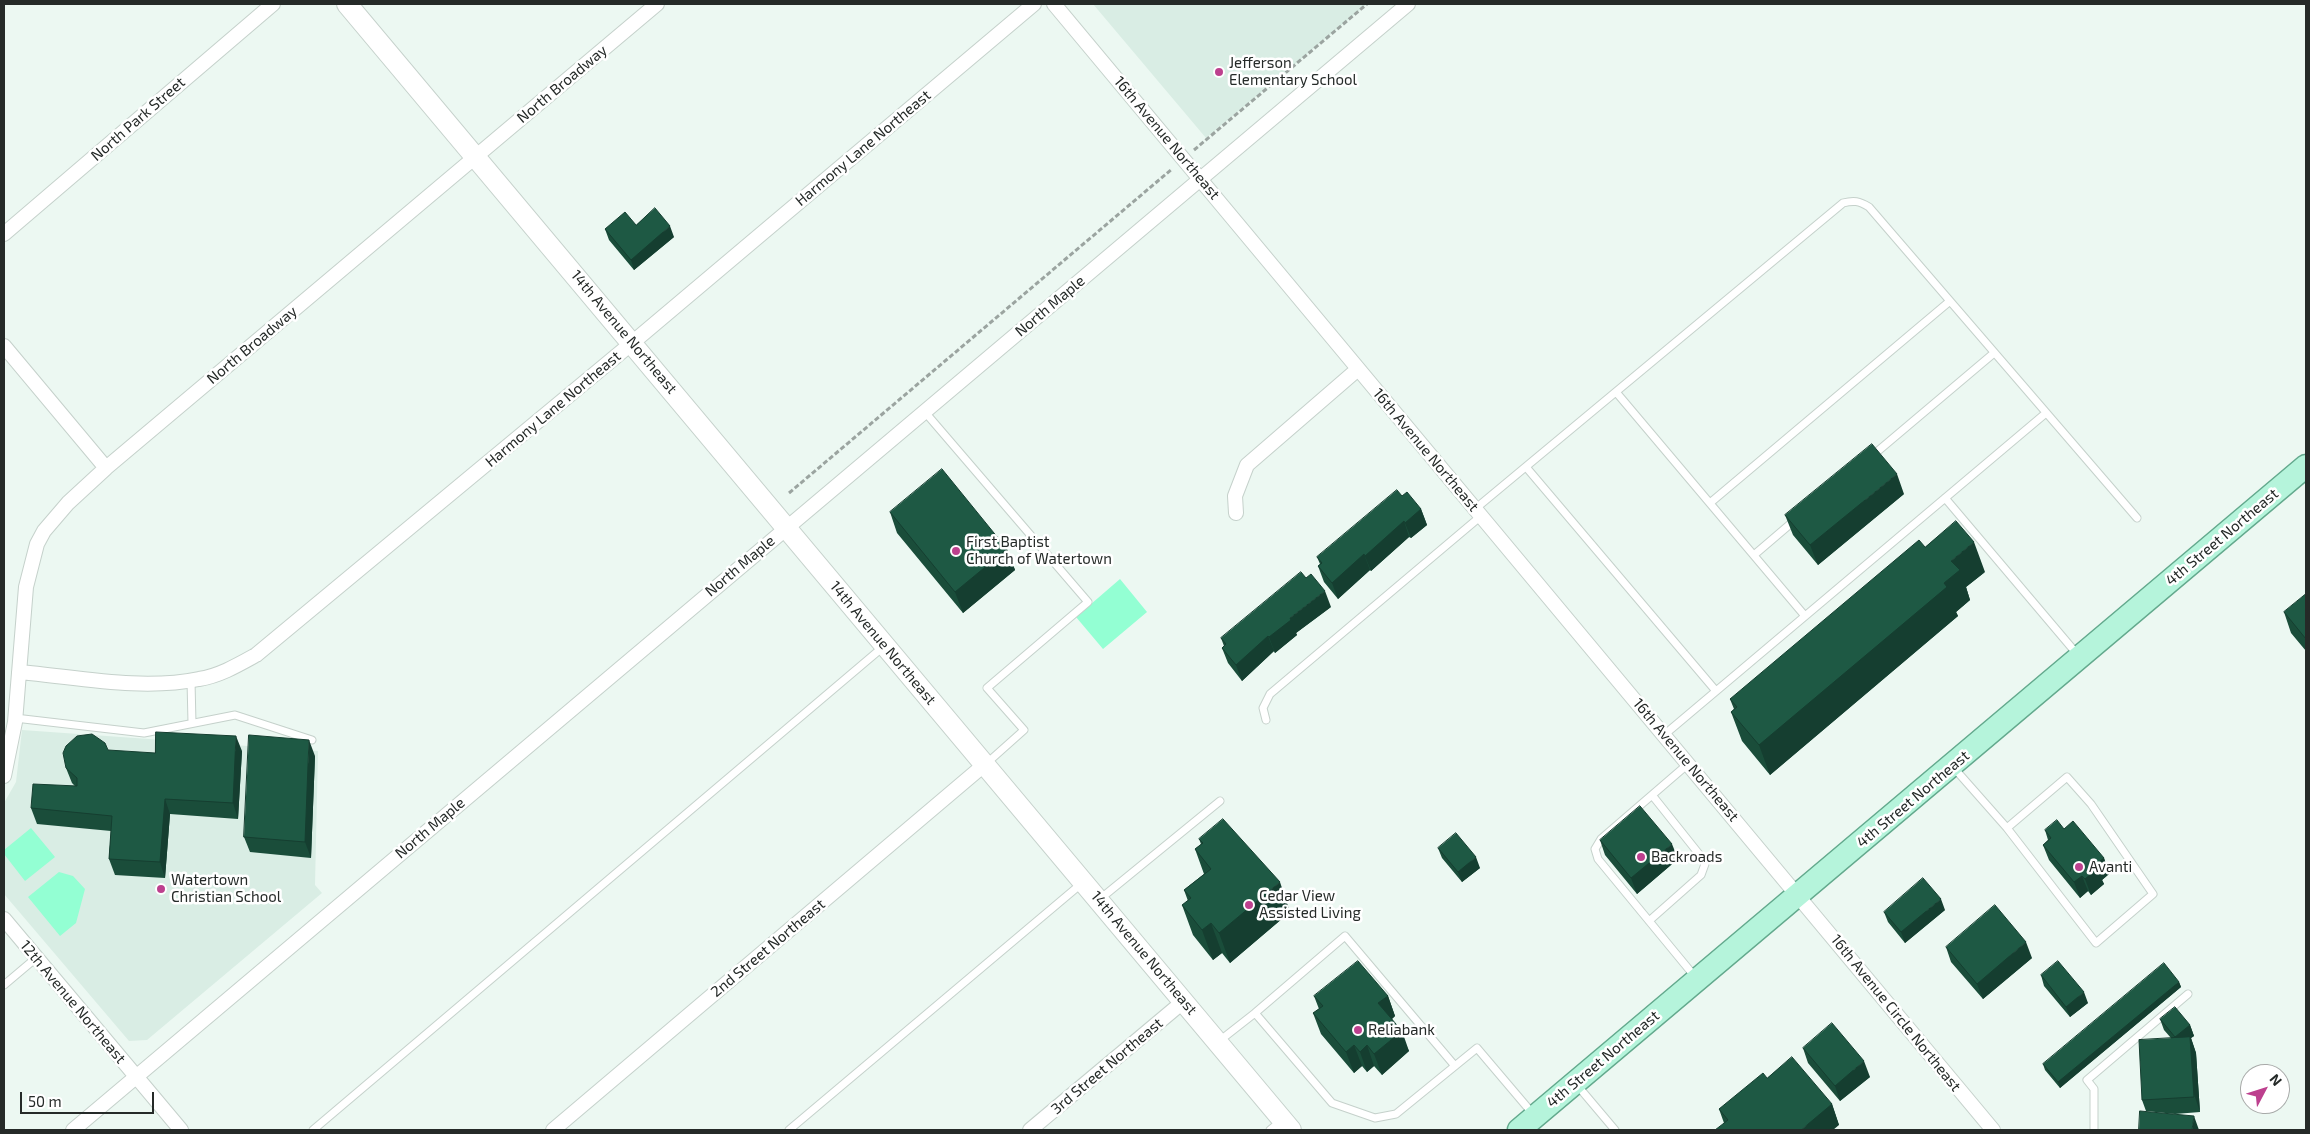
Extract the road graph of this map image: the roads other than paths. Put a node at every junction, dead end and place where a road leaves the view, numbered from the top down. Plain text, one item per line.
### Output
1 (273, 4) edge
2 (347, 4) edge
3 (657, 4) edge
4 (1034, 4) edge
5 (1054, 4) edge
6 (1408, 4) edge
7 (475, 156) junction
8 (1201, 179) junction
9 (4, 234) edge
10 (1950, 301) junction
11 (632, 343) junction
12 (4, 346) edge
13 (1994, 353) junction
14 (1358, 369) junction
15 (1616, 392) junction
16 (924, 411) junction
17 (2046, 413) junction
18 (1867, 460) edge
19 (2306, 466) edge
20 (1526, 467) junction
21 (106, 468) junction
22 (1945, 498) junction
23 (1710, 503) junction
24 (1478, 513) junction
25 (1236, 514) dead end
26 (1799, 517) edge
27 (2137, 518) dead end
28 (787, 526) junction
29 (1754, 555) junction
30 (1805, 616) junction
31 (885, 645) junction
32 (2080, 658) junction
33 (19, 672) junction
34 (191, 681) junction
35 (1716, 691) junction
36 (15, 718) junction
37 (1266, 720) dead end
38 (192, 723) junction
39 (1664, 734) junction
40 (312, 740) dead end
41 (1689, 763) junction
42 (984, 765) junction
43 (1952, 765) junction
44 (4, 776) edge
45 (1652, 795) junction
46 (1220, 801) dead end
47 (2007, 828) junction
48 (1083, 882) junction
49 (1799, 895) junction
50 (1098, 900) junction
51 (4, 919) edge
52 (1649, 921) junction
53 (36, 958) junction
54 (1697, 980) junction
55 (4, 985) edge
56 (2188, 994) dead end
57 (1184, 1001) junction
58 (1255, 1013) junction
59 (1218, 1042) junction
60 (1455, 1066) junction
61 (136, 1077) junction
62 (1575, 1083) junction
63 (1527, 1123) edge
64 (1281, 1127) edge
65 (73, 1130) edge
66 (181, 1130) edge
67 (313, 1130) edge
68 (552, 1130) edge
69 (789, 1130) edge
70 (1030, 1130) edge
71 (1615, 1130) edge
72 (1993, 1130) edge
73 (2094, 1130) edge

1 - 9 street, North Park Street
2 - 7 main road, 14th Avenue Northeast
3 - 7 street, North Broadway
4 - 11 street, Harmony Lane Northeast
5 - 8 street, 16th Avenue Northeast
6 - 8 street, North Maple
7 - 11 main road, 14th Avenue Northeast
7 - 21 street, North Broadway
8 - 14 street, 16th Avenue Northeast
8 - 16 street, North Maple
10 - 13 lane
10 - 15 lane
10 - 23 lane
11 - 28 main road, 14th Avenue Northeast
11 - 34 street, Harmony Lane Northeast
12 - 21 street
13 - 17 lane
13 - 18 lane
14 - 24 street, 16th Avenue Northeast
14 - 25 street
15 - 20 lane
15 - 23 lane
16 - 28 street, North Maple
16 - 42 lane
17 - 22 lane
17 - 27 lane
19 - 32 main road, 4th Street Northeast
20 - 24 lane
20 - 35 lane
21 - 33 street, North Broadway
22 - 30 lane
22 - 32 lane
23 - 29 lane
24 - 37 lane
24 - 39 street, 16th Avenue Northeast
26 - 29 lane
28 - 31 main road, 14th Avenue Northeast
28 - 61 street, North Maple
29 - 30 lane
30 - 35 lane
31 - 42 main road, 14th Avenue Northeast
31 - 67 lane
32 - 43 main road, 4th Street Northeast
33 - 34 street, Harmony Lane Northeast
33 - 36 street, North Broadway
34 - 38 lane
35 - 39 lane
36 - 38 lane
36 - 44 street, North Broadway
38 - 40 lane
39 - 41 street, 16th Avenue Northeast
41 - 45 lane
41 - 49 street, 16th Avenue Northeast
42 - 48 main road, 14th Avenue Northeast
42 - 68 street, 2nd Street Northeast
43 - 47 lane
43 - 49 main road, 4th Street Northeast
45 - 52 lane
45 - 52 lane
46 - 50 lane
47 - 47 lane
48 - 50 main road, 14th Avenue Northeast
48 - 69 lane
49 - 54 main road, 4th Street Northeast
49 - 72 street, 16th Avenue Circle Northeast
50 - 57 main road, 14th Avenue Northeast
51 - 53 street, 12th Avenue Northeast
52 - 54 lane
53 - 55 lane
53 - 61 street, 12th Avenue Northeast
54 - 62 main road, 4th Street Northeast
56 - 73 lane
57 - 59 main road, 14th Avenue Northeast
57 - 70 street, 3rd Street Northeast
58 - 59 lane
58 - 60 lane
58 - 60 lane
59 - 64 main road, 14th Avenue Northeast
60 - 63 lane
61 - 65 street, North Maple
61 - 66 street, 12th Avenue Northeast
62 - 63 main road, 4th Street Northeast
62 - 71 lane

